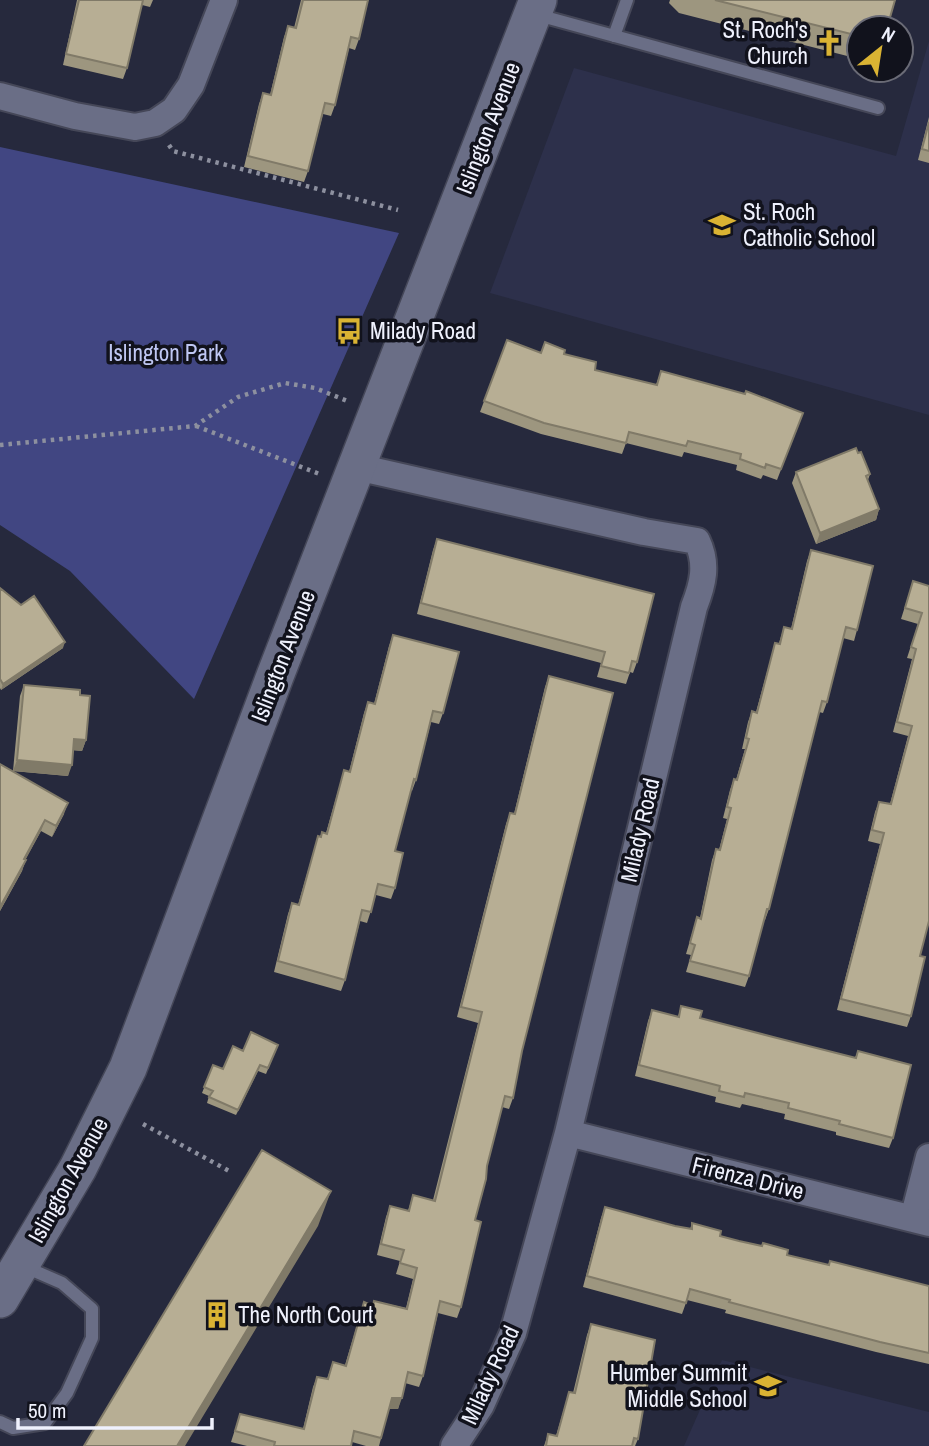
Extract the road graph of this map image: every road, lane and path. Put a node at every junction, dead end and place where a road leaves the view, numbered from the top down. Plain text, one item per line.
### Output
1 (224, 0) edge
2 (627, 0) edge
3 (535, 7) edge
4 (614, 36) junction
5 (0, 96) edge
6 (878, 108) dead end
7 (155, 123) junction
8 (398, 210) dead end
9 (377, 412) junction
10 (195, 426) junction
11 (0, 445) edge
12 (353, 476) junction
13 (144, 1124) dead end
14 (568, 1133) junction
15 (929, 1157) edge
16 (231, 1172) dead end
17 (921, 1221) edge
18 (20, 1265) junction
19 (0, 1299) edge
20 (0, 1422) edge
21 (454, 1446) edge

1 - 7 street
2 - 4 lane
3 - 4 lane
3 - 9 main road, Islington Avenue
4 - 6 lane
5 - 7 street
7 - 8 path
9 - 10 path
9 - 12 main road, Islington Avenue
10 - 11 path
10 - 12 path
12 - 14 street, Milady Road
12 - 18 main road, Islington Avenue
13 - 16 path
14 - 17 street, Firenza Drive
14 - 21 street, Milady Road
15 - 17 street
18 - 19 main road, Islington Avenue
18 - 20 lane

